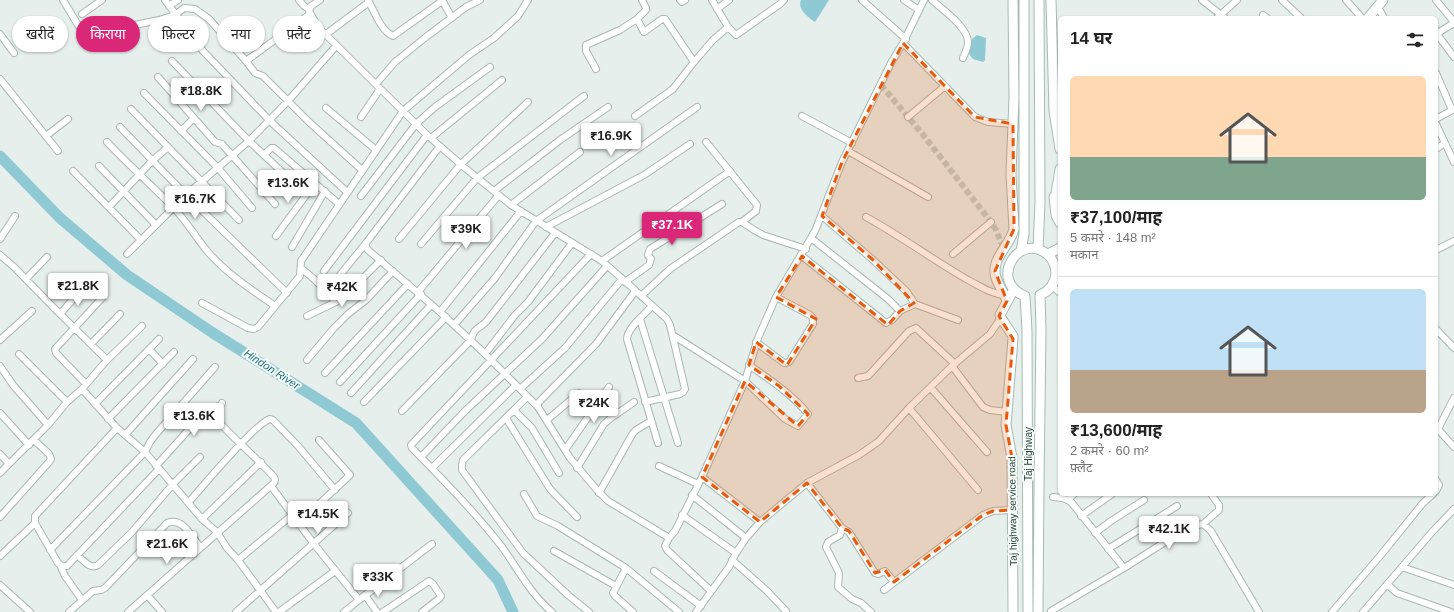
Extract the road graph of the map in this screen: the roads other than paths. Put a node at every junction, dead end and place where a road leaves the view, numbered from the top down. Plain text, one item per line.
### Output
1 (102, 0) edge
2 (165, 0) edge
3 (178, 0) edge
4 (299, 0) edge
5 (320, 0) edge
6 (442, 0) edge
7 (480, 0) edge
8 (528, 0) edge
9 (642, 0) edge
10 (680, 0) edge
11 (685, 0) edge
12 (712, 0) edge
13 (729, 0) edge
14 (862, 0) edge
15 (904, 0) edge
16 (924, 0) edge
17 (932, 0) edge
18 (1013, 0) edge
19 (1024, 0) edge
20 (1039, 0) edge
21 (1051, 0) edge
22 (1202, 0) edge
23 (1237, 0) edge
24 (1282, 0) edge
25 (1346, 0) edge
26 (1436, 0) edge
27 (64, 1) edge
28 (368, 1) edge
29 (780, 1) edge
30 (1381, 3) edge
31 (169, 6) junction
32 (717, 9) junction
33 (919, 10) junction
34 (309, 11) junction
35 (82, 14) dead end
36 (175, 15) junction
37 (312, 16) edge
38 (1220, 16) edge
39 (1222, 16) edge
40 (1299, 16) edge
41 (1360, 16) edge
42 (1370, 16) edge
43 (1384, 16) edge
44 (452, 18) junction
45 (637, 19) junction
46 (1454, 23) edge
47 (728, 27) junction
48 (1438, 33) edge
49 (0, 34) edge
50 (325, 35) joint
51 (1438, 35) edge
52 (904, 41) junction
53 (336, 46) junction
54 (14, 53) dead end
55 (1454, 57) edge
56 (964, 58) dead end
57 (172, 61) dead end
58 (246, 61) junction
59 (694, 62) junction
60 (490, 67) dead end
61 (596, 69) dead end
62 (158, 77) dead end
63 (1438, 77) edge
64 (0, 79) edge
65 (502, 80) dead end
66 (944, 86) junction
67 (378, 87) junction
68 (144, 94) dead end
69 (584, 96) dead end
70 (288, 101) junction
71 (528, 102) dead end
72 (608, 107) dead end
73 (697, 107) dead end
74 (326, 108) dead end
75 (131, 109) dead end
76 (1453, 109) edge
77 (403, 111) junction
78 (635, 116) dead end
79 (802, 116) dead end
80 (361, 117) dead end
81 (908, 117) dead end
82 (194, 118) junction
83 (1438, 118) edge
84 (68, 119) dead end
85 (270, 121) junction
86 (416, 124) junction
87 (1013, 124) junction
88 (120, 127) dead end
89 (1438, 128) edge
90 (181, 131) junction
91 (46, 136) junction
92 (1058, 136) edge
93 (429, 137) junction
94 (249, 141) junction
95 (106, 142) dead end
96 (706, 142) dead end
97 (852, 143) junction
98 (1445, 143) junction
99 (690, 144) dead end
100 (440, 146) junction
101 (168, 147) junction
102 (1438, 148) edge
103 (376, 150) junction
104 (58, 151) dead end
105 (848, 151) junction
106 (580, 152) dead end
107 (1452, 152) edge
108 (264, 155) junction
109 (233, 156) junction
110 (152, 161) junction
111 (1454, 162) edge
112 (461, 164) junction
113 (99, 166) dead end
114 (218, 168) junction
115 (362, 170) junction
116 (73, 171) dead end
117 (730, 171) junction
118 (282, 172) dead end
119 (139, 175) junction
120 (478, 178) junction
121 (202, 181) junction
122 (1058, 182) edge
123 (315, 183) junction
124 (123, 191) junction
125 (325, 191) junction
126 (347, 192) junction
127 (496, 193) junction
128 (186, 195) junction
129 (361, 196) dead end
130 (928, 197) dead end
131 (1054, 197) junction
132 (275, 204) dead end
133 (339, 204) junction
134 (722, 204) dead end
135 (511, 205) junction
136 (108, 207) junction
137 (173, 208) junction
138 (252, 208) dead end
139 (1040, 208) junction
140 (521, 211) junction
141 (15, 216) dead end
142 (822, 216) junction
143 (866, 217) dead end
144 (1058, 219) edge
145 (238, 220) dead end
146 (536, 221) junction
147 (742, 222) junction
148 (991, 222) dead end
149 (156, 225) junction
150 (546, 227) junction
151 (555, 233) junction
152 (276, 236) dead end
153 (811, 238) junction
154 (0, 239) edge
155 (399, 239) dead end
156 (141, 240) junction
157 (1454, 241) edge
158 (366, 243) junction
159 (572, 243) junction
160 (421, 244) dead end
161 (292, 247) dead end
162 (806, 249) junction
163 (1038, 249) junction
164 (1058, 249) edge
165 (1438, 249) edge
166 (1021, 251) junction
167 (127, 254) dead end
168 (591, 254) junction
169 (953, 254) dead end
170 (1048, 254) junction
171 (0, 255) edge
172 (47, 256) dead end
173 (802, 256) junction
174 (381, 260) junction
175 (602, 261) junction
176 (607, 266) junction
177 (301, 268) junction
178 (324, 271) dead end
179 (393, 271) junction
180 (26, 279) junction
181 (336, 280) dead end
182 (623, 280) junction
183 (408, 284) junction
184 (1052, 286) junction
185 (82, 289) dead end
186 (1014, 289) junction
187 (1058, 291) edge
188 (287, 293) junction
189 (420, 293) junction
190 (638, 293) junction
191 (776, 297) junction
192 (102, 298) dead end
193 (1006, 298) junction
194 (336, 302) junction
195 (202, 303) dead end
196 (915, 304) junction
197 (432, 305) junction
198 (275, 306) junction
199 (652, 306) junction
200 (32, 311) dead end
201 (900, 311) junction
202 (440, 312) junction
203 (60, 314) junction
204 (120, 314) dead end
205 (306, 316) dead end
206 (446, 317) junction
207 (1001, 318) junction
208 (640, 319) junction
209 (958, 320) dead end
210 (454, 325) junction
211 (142, 326) dead end
212 (75, 328) junction
213 (1438, 331) edge
214 (674, 336) junction
215 (159, 339) dead end
216 (0, 340) edge
217 (471, 340) junction
218 (756, 342) junction
219 (91, 344) junction
220 (1454, 348) edge
221 (150, 350) junction
222 (174, 352) dead end
223 (19, 354) dead end
224 (485, 354) junction
225 (193, 359) dead end
226 (107, 360) junction
227 (307, 360) dead end
228 (491, 360) junction
229 (163, 364) junction
230 (749, 364) junction
231 (954, 365) junction
232 (0, 366) edge
233 (215, 367) dead end
234 (325, 373) dead end
235 (505, 374) junction
236 (858, 378) dead end
237 (745, 381) junction
238 (340, 382) dead end
239 (84, 386) junction
240 (518, 387) junction
241 (610, 387) dead end
242 (930, 388) junction
243 (351, 393) dead end
244 (579, 393) dead end
245 (527, 397) junction
246 (664, 398) junction
247 (1454, 398) edge
248 (68, 402) junction
249 (364, 402) dead end
250 (634, 402) dead end
251 (645, 402) junction
252 (222, 403) dead end
253 (95, 404) junction
254 (538, 407) junction
255 (909, 408) junction
256 (514, 410) junction
257 (402, 411) dead end
258 (1007, 412) junction
259 (0, 413) edge
260 (212, 414) junction
261 (506, 418) junction
262 (108, 419) junction
263 (547, 420) junction
264 (651, 421) junction
265 (48, 425) junction
266 (1438, 426) edge
267 (117, 428) junction
268 (1438, 429) edge
269 (125, 435) junction
270 (34, 440) junction
271 (319, 440) dead end
272 (658, 443) dead end
273 (678, 443) dead end
274 (242, 444) junction
275 (29, 445) junction
276 (1454, 447) edge
277 (565, 450) junction
278 (144, 452) junction
279 (987, 452) dead end
280 (0, 454) edge
281 (200, 456) dead end
282 (421, 457) junction
283 (260, 462) junction
284 (9, 464) junction
285 (659, 466) dead end
286 (157, 468) junction
287 (432, 468) junction
288 (577, 468) junction
289 (0, 473) edge
290 (559, 473) dead end
291 (702, 477) junction
292 (807, 482) junction
293 (173, 484) junction
294 (698, 484) junction
295 (271, 486) junction
296 (335, 490) junction
297 (978, 490) dead end
298 (599, 493) junction
299 (524, 494) dead end
300 (692, 495) junction
301 (1072, 496) edge
302 (1109, 496) edge
303 (1212, 496) edge
304 (1431, 496) edge
305 (1053, 497) dead end
306 (1068, 500) junction
307 (1144, 500) dead end
308 (189, 502) junction
309 (1177, 506) dead end
310 (1454, 509) edge
311 (1012, 510) junction
312 (348, 513) dead end
313 (292, 515) junction
314 (682, 515) junction
315 (1081, 516) junction
316 (0, 517) edge
317 (577, 517) dead end
318 (202, 519) junction
319 (299, 522) junction
320 (760, 522) junction
321 (35, 523) junction
322 (1203, 524) junction
323 (842, 528) junction
324 (217, 532) junction
325 (1095, 533) junction
326 (669, 538) junction
327 (746, 538) junction
328 (314, 544) junction
329 (432, 544) dead end
330 (200, 547) junction
331 (1108, 549) junction
332 (50, 550) junction
333 (554, 551) dead end
334 (736, 553) junction
335 (77, 555) junction
336 (0, 556) edge
337 (238, 560) junction
338 (732, 560) junction
339 (60, 565) junction
340 (1402, 567) junction
341 (626, 568) junction
342 (1124, 568) junction
343 (654, 571) dead end
344 (335, 572) junction
345 (894, 582) junction
346 (1387, 584) junction
347 (0, 585) edge
348 (1454, 585) edge
349 (616, 586) junction
350 (884, 590) dead end
351 (260, 591) junction
352 (711, 592) junction
353 (147, 595) junction
354 (365, 595) junction
355 (82, 600) junction
356 (359, 600) junction
357 (701, 606) junction
358 (786, 611) edge
359 (1051, 611) edge
360 (30, 612) edge
361 (69, 612) edge
362 (128, 612) edge
363 (162, 612) edge
364 (236, 612) edge
365 (276, 612) edge
366 (279, 612) edge
367 (344, 612) edge
368 (377, 612) edge
369 (383, 612) edge
370 (422, 612) edge
371 (552, 612) edge
372 (589, 612) edge
373 (633, 612) edge
374 (679, 612) edge
375 (696, 612) edge
376 (871, 612) edge
377 (1013, 612) edge
378 (1028, 612) edge
379 (1038, 612) edge
380 (1259, 612) edge
381 (1332, 612) edge
382 (1364, 612) edge
383 (1451, 612) edge

1 - 35 street
2 - 31 street
3 - 31 street
4 - 34 street
5 - 34 street
6 - 28 street
6 - 44 street
7 - 44 street
8 - 77 street
9 - 45 street
10 - 11 street
12 - 32 street
13 - 32 street
14 - 52 street
15 - 33 street
16 - 33 street
17 - 56 street
18 - 87 main road
19 - 166 main road
20 - 139 main road
21 - 92 main road
22 - 38 street
23 - 39 street
24 - 40 street
25 - 41 street
26 - 46 street
27 - 36 street
28 - 50 street
29 - 47 street
30 - 42 main road
30 - 43 street
31 - 36 street
32 - 47 street
33 - 52 street
34 - 37 street
34 - 58 street
36 - 58 street
36 - 85 street
44 - 67 street
45 - 59 street
45 - 61 street
46 - 48 street
47 - 59 street
49 - 54 street
50 - 53 street
51 - 55 street
52 - 66 street
52 - 97 street
53 - 67 street
53 - 70 street
57 - 94 street
58 - 70 street
59 - 78 street
60 - 86 street
62 - 82 street
63 - 76 street
64 - 91 street
65 - 93 street
66 - 81 street
66 - 87 street
67 - 77 street
67 - 80 street
68 - 90 street
69 - 120 street
70 - 85 street
70 - 115 street
71 - 112 street
72 - 127 street
73 - 146 street
74 - 103 street
75 - 101 street
76 - 83 street
77 - 86 street
77 - 103 street
79 - 97 street
82 - 90 street
82 - 109 street
84 - 91 street
85 - 94 street
85 - 126 street
86 - 93 street
86 - 129 street
87 - 193 main road
88 - 110 street
89 - 98 street
90 - 114 street
91 - 104 street
93 - 100 street
93 - 178 street
94 - 108 street
94 - 109 street
95 - 119 street
96 - 117 street
97 - 105 street
98 - 102 street
98 - 107 street
99 - 150 street
100 - 112 street
100 - 158 street
101 - 110 street
101 - 121 street
103 - 115 street
105 - 130 street
105 - 142 street
106 - 135 street
107 - 111 street
108 - 118 street
108 - 123 street
109 - 114 street
109 - 132 street
110 - 119 street
110 - 128 street
112 - 120 street
112 - 155 street
113 - 124 street
114 - 121 street
114 - 138 street
115 - 126 street
116 - 136 street
117 - 147 street
117 - 175 street
119 - 124 street
119 - 137 street
120 - 127 street
120 - 160 street
121 - 128 street
121 - 145 street
122 - 131 main road
123 - 125 street
123 - 152 street
124 - 136 street
124 - 149 street
125 - 133 street
125 - 161 street
126 - 133 street
127 - 135 street
127 - 189 street
128 - 137 street
128 - 188 street
131 - 139 main road
131 - 144 main road
133 - 177 street
134 - 182 street
135 - 140 street
136 - 156 street
137 - 149 street
137 - 198 street
139 - 163 main road
140 - 146 street
140 - 202 street
141 - 154 street
142 - 153 street
142 - 196 street
143 - 193 street
146 - 150 street
146 - 210 street
147 - 162 street
147 - 190 street
148 - 169 street
149 - 156 street
150 - 151 street
151 - 159 street
151 - 217 street
153 - 162 street
153 - 201 street
156 - 167 street
157 - 165 street
158 - 174 street
158 - 181 street
159 - 168 street
159 - 224 street
162 - 173 street
163 - 166 main road
163 - 170 main road
164 - 170 main road
166 - 186 main road
168 - 175 street
168 - 228 street
170 - 184 main road
171 - 180 street
172 - 180 street
173 - 191 street
173 - 201 street
174 - 179 street
174 - 194 street
175 - 176 street
176 - 182 street
176 - 235 street
177 - 188 street
177 - 194 street
179 - 183 street
179 - 227 street
180 - 203 street
182 - 190 street
182 - 240 street
183 - 189 street
183 - 234 street
184 - 187 street
184 - 379 main road
185 - 203 street
186 - 193 main road
186 - 378 main road, Taj Highway
188 - 198 street
189 - 197 street
189 - 238 street
190 - 199 street
190 - 254 street
191 - 218 street
191 - 218 street
192 - 212 street
193 - 207 main road
194 - 205 street
195 - 198 street
196 - 201 street
196 - 209 street
197 - 202 street
197 - 243 street
199 - 208 street
199 - 214 street
200 - 216 street
202 - 206 street
203 - 212 street
204 - 219 street
206 - 210 street
206 - 249 street
207 - 231 street
207 - 258 main road, Taj highway service road
208 - 246 street
208 - 251 street
210 - 217 street
211 - 226 street
212 - 219 street
212 - 239 street
213 - 220 street
214 - 237 street
214 - 246 street
215 - 221 street
217 - 224 street
217 - 257 street
218 - 230 street
219 - 226 street
221 - 229 street
221 - 253 street
222 - 229 street
223 - 248 street
224 - 228 street
225 - 269 street
226 - 239 street
228 - 235 street
228 - 282 street
229 - 262 street
230 - 237 street
230 - 237 street
231 - 236 street
231 - 242 street
231 - 258 street
232 - 265 street
233 - 278 street
235 - 240 street
235 - 282 street
237 - 291 street
239 - 248 street
239 - 253 street
240 - 245 street
240 - 287 street
241 - 277 street
242 - 255 street
242 - 279 street
244 - 263 street
245 - 254 street
245 - 256 street
246 - 251 street
246 - 273 street
247 - 266 street
248 - 265 street
250 - 288 street
251 - 264 street
252 - 260 street
253 - 262 street
254 - 263 street
255 - 292 street
255 - 297 street
256 - 261 street
256 - 290 street
258 - 311 main road, Taj highway service road
259 - 275 street
260 - 274 street
260 - 286 street
261 - 317 street
261 - 372 street
262 - 267 street
263 - 277 street
264 - 272 street
264 - 298 street
265 - 270 street
267 - 269 street
267 - 321 street
268 - 276 street
269 - 278 street
270 - 275 street
270 - 316 street
271 - 296 street
274 - 283 street
274 - 296 street
274 - 308 street
275 - 284 street
277 - 288 street
278 - 286 street
278 - 332 street
280 - 284 street
281 - 293 street
282 - 287 street
283 - 295 street
283 - 318 street
284 - 289 street
285 - 294 street
286 - 293 street
286 - 335 street
287 - 371 street
288 - 298 street
291 - 294 street
291 - 320 street
292 - 320 street
292 - 323 street
293 - 308 street
293 - 335 street
294 - 300 street
295 - 313 street
295 - 324 street
296 - 319 street
298 - 326 street
299 - 341 street
300 - 314 street
300 - 327 street
301 - 306 street
302 - 315 street
303 - 322 street
304 - 381 street
305 - 306 street
306 - 315 street
307 - 325 street
308 - 318 street
309 - 331 street
310 - 340 street
311 - 345 street
311 - 377 main road, Taj highway service road
312 - 328 street
313 - 319 street
313 - 337 street
314 - 326 street
314 - 334 street
315 - 325 street
318 - 324 street
319 - 328 street
320 - 327 street
321 - 332 street
321 - 336 street
322 - 342 street
322 - 380 street
323 - 345 street
323 - 376 street
324 - 330 street
324 - 337 street
325 - 331 street
326 - 352 street
327 - 334 street
328 - 344 street
328 - 351 street
329 - 354 street
330 - 353 street
330 - 355 street
331 - 342 street
332 - 339 street
333 - 349 street
334 - 338 street
335 - 339 street
337 - 351 street
338 - 352 street
338 - 358 street
339 - 355 street
340 - 346 street
340 - 348 street
341 - 349 street
341 - 374 street
342 - 359 street
343 - 357 street
344 - 356 street
344 - 366 street
345 - 350 street
346 - 382 street
346 - 383 street
347 - 360 street
349 - 373 street
351 - 364 street
351 - 365 street
352 - 357 street
353 - 362 street
353 - 363 street
354 - 356 street
354 - 368 street
355 - 361 street
356 - 367 street
357 - 375 street
369 - 370 street

